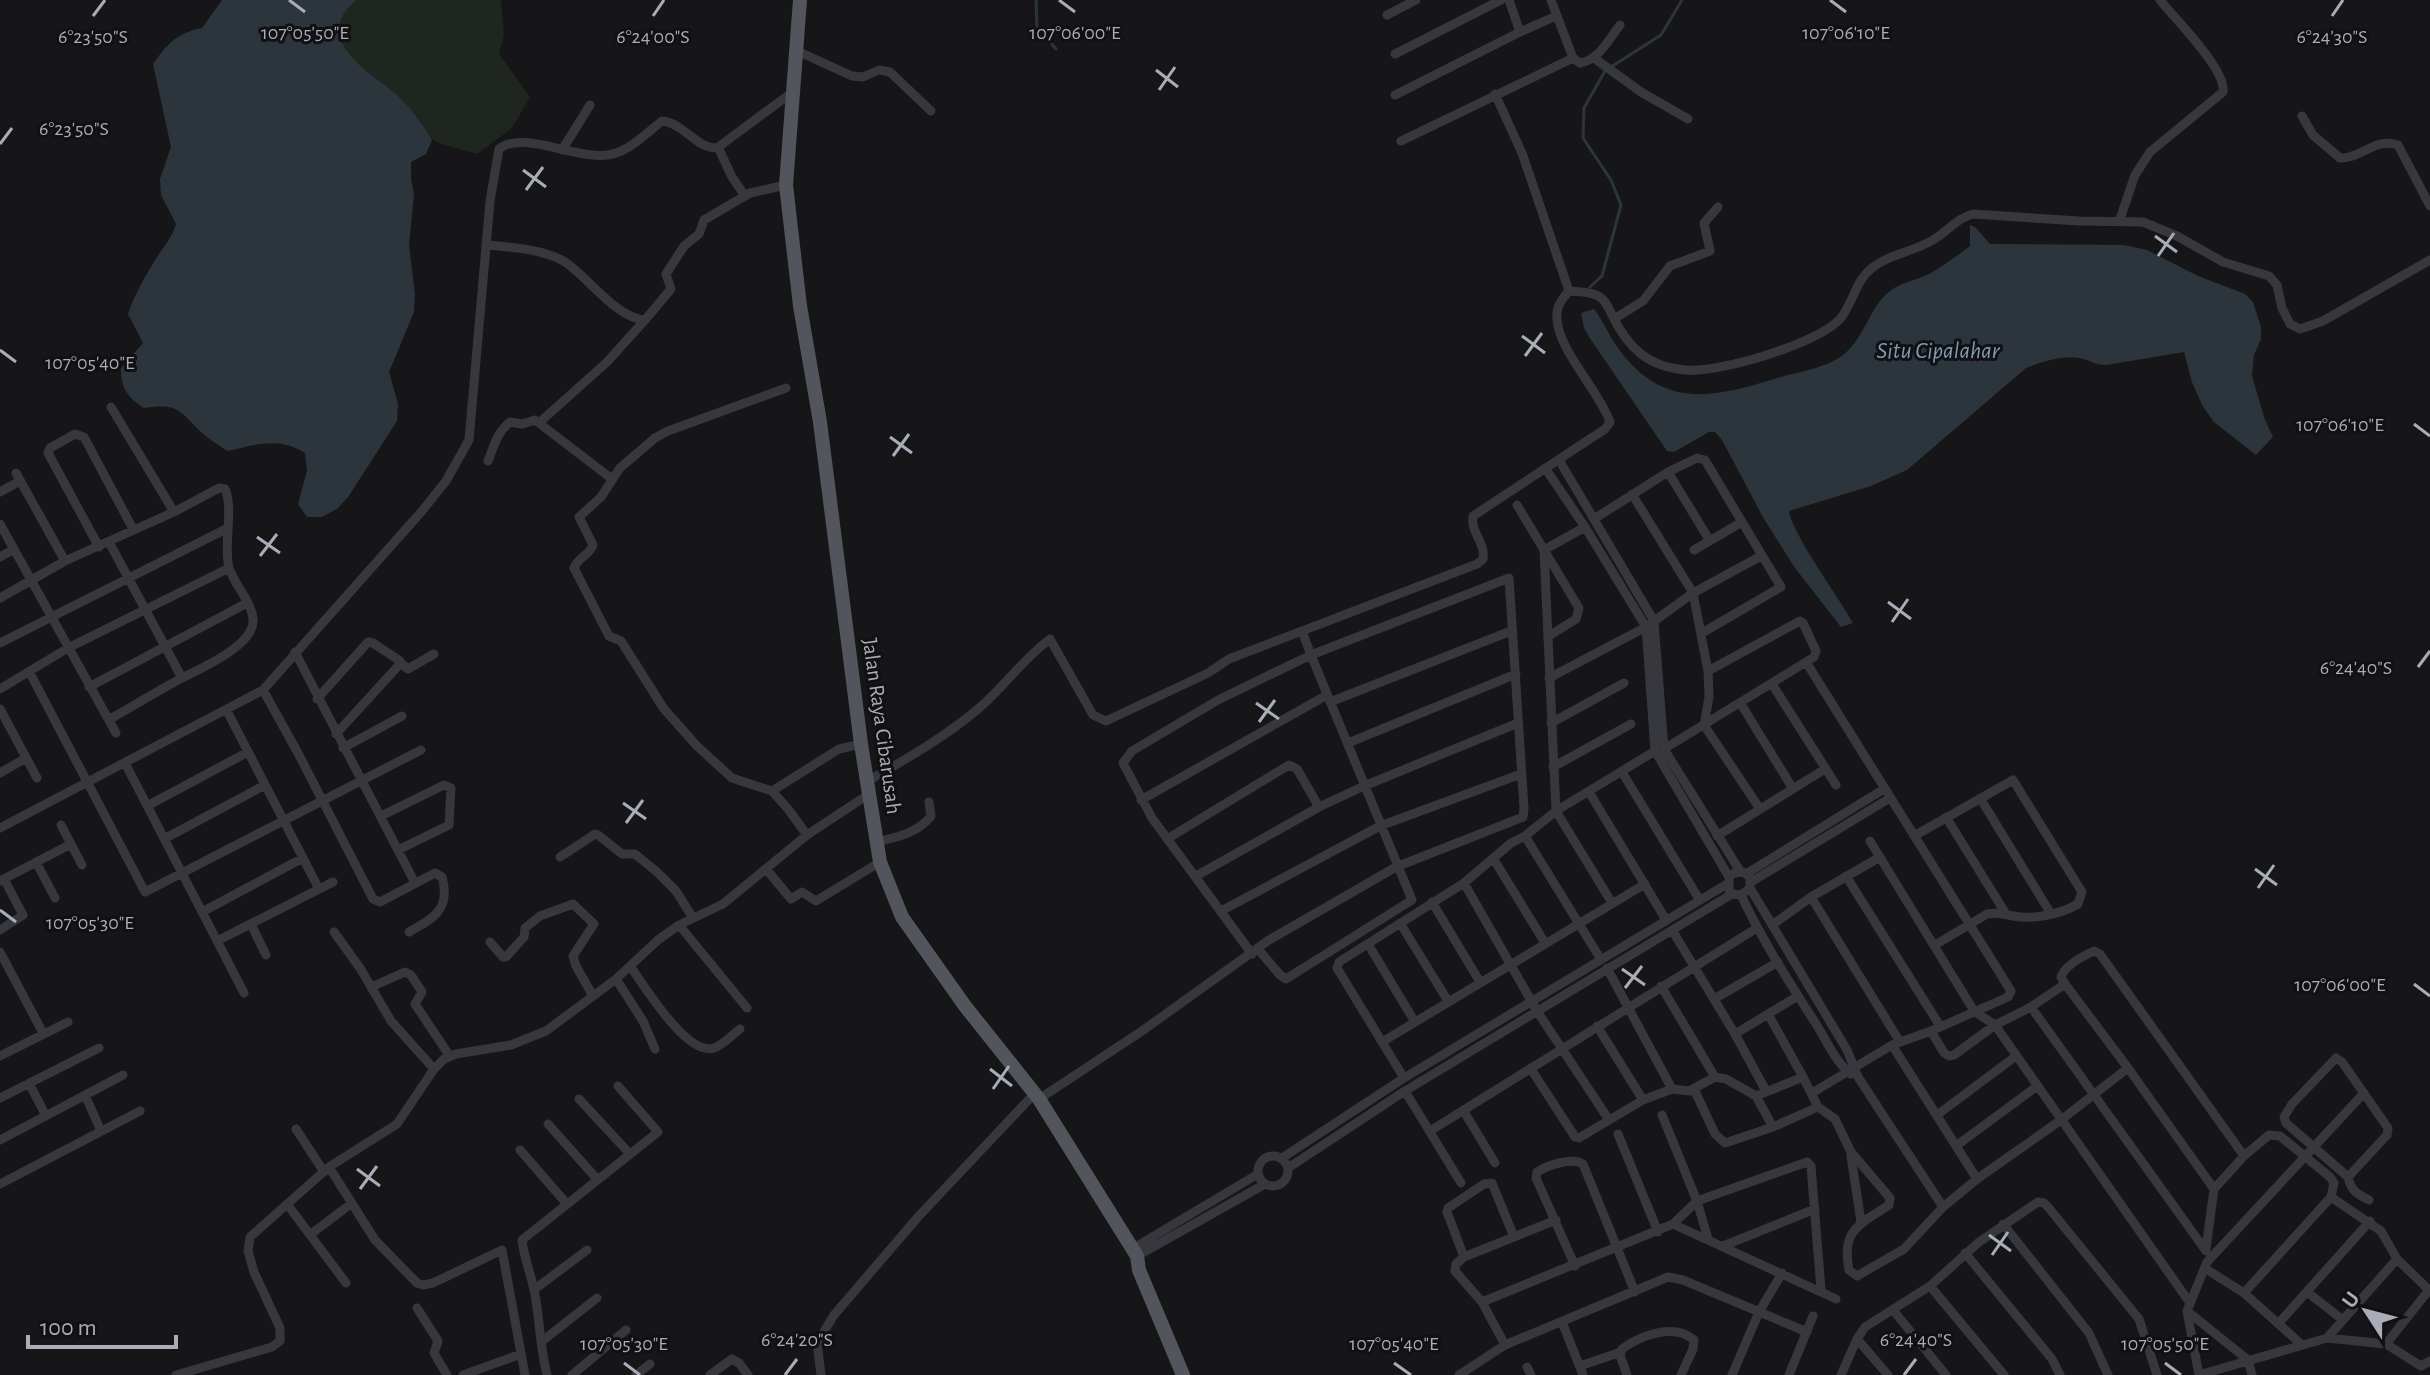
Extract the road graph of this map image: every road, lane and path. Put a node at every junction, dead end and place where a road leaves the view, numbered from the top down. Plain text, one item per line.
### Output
1 (800, 0) edge
2 (1416, 0) edge
3 (1501, 0) edge
4 (1509, 0) edge
5 (1551, 0) edge
6 (2160, 0) edge
7 (1387, 15) dead end
8 (1556, 16) junction
9 (1620, 25) dead end
10 (1520, 32) junction
11 (795, 50) junction
12 (1395, 54) dead end
13 (1573, 58) junction
14 (1594, 58) junction
15 (794, 91) junction
16 (1495, 94) junction
17 (1395, 95) dead end
18 (590, 105) dead end
19 (931, 111) dead end
20 (2302, 116) dead end
21 (1688, 119) dead end
22 (1401, 141) dead end
23 (718, 147) junction
24 (562, 150) junction
25 (786, 185) junction
26 (745, 196) junction
27 (2430, 206) edge
28 (1718, 207) dead end
29 (2119, 222) junction
30 (486, 245) junction
31 (2430, 260) edge
32 (1569, 291) junction
33 (1614, 319) junction
34 (645, 320) junction
35 (786, 388) dead end
36 (111, 407) dead end
37 (540, 422) junction
38 (1559, 460) junction
39 (488, 461) dead end
40 (1545, 468) junction
41 (1668, 472) junction
42 (612, 479) junction
43 (0, 492) edge
44 (1632, 494) junction
45 (1517, 505) dead end
46 (174, 512) junction
47 (1594, 519) junction
48 (1742, 522) junction
49 (0, 524) edge
50 (1585, 527) junction
51 (133, 529) junction
52 (226, 529) junction
53 (1710, 541) junction
54 (109, 542) junction
55 (99, 547) junction
56 (14, 549) junction
57 (1544, 550) junction
58 (1694, 550) dead end
59 (1761, 556) junction
60 (0, 557) edge
61 (65, 561) junction
62 (229, 568) junction
63 (128, 577) junction
64 (32, 580) junction
65 (1693, 593) junction
66 (0, 598) edge
67 (247, 603) junction
68 (147, 609) junction
69 (51, 615) junction
70 (1650, 624) junction
71 (1302, 631) junction
72 (1511, 631) junction
73 (1702, 633) junction
74 (1549, 636) junction
75 (0, 643) edge
76 (165, 645) junction
77 (68, 648) junction
78 (295, 652) junction
79 (434, 654) dead end
80 (1311, 655) junction
81 (1806, 662) junction
82 (401, 663) junction
83 (1708, 671) junction
84 (30, 673) junction
85 (1516, 674) junction
86 (182, 678) junction
87 (1549, 678) junction
88 (1624, 683) dead end
89 (1772, 684) junction
90 (89, 687) junction
91 (0, 689) edge
92 (263, 690) junction
93 (317, 699) junction
94 (1329, 699) junction
95 (1741, 704) junction
96 (0, 709) edge
97 (227, 711) junction
98 (402, 716) dead end
99 (110, 719) junction
100 (1518, 723) junction
101 (1551, 723) junction
102 (1631, 724) dead end
103 (1704, 725) junction
104 (10, 729) junction
105 (116, 733) dead end
106 (0, 734) edge
107 (336, 734) junction
108 (1348, 743) junction
109 (861, 744) junction
110 (343, 748) junction
111 (421, 750) dead end
112 (1660, 750) junction
113 (248, 752) junction
114 (26, 758) junction
115 (125, 763) junction
116 (1553, 767) junction
117 (1825, 769) junction
118 (1622, 772) junction
119 (0, 773) edge
120 (1521, 774) junction
121 (37, 778) dead end
122 (360, 781) junction
123 (86, 783) junction
124 (265, 785) junction
125 (1836, 785) dead end
126 (1364, 786) junction
127 (868, 788) junction
128 (1793, 789) junction
129 (772, 791) junction
130 (1589, 792) junction
131 (1887, 794) junction
132 (1980, 798) junction
133 (323, 800) junction
134 (1141, 800) junction
135 (929, 802) dead end
136 (147, 806) junction
137 (1319, 807) junction
138 (1760, 809) junction
139 (1556, 811) junction
140 (381, 816) junction
141 (1946, 817) junction
142 (284, 822) junction
143 (61, 825) dead end
144 (1380, 826) junction
145 (0, 828) edge
146 (807, 835) junction
147 (1525, 836) junction
148 (1717, 836) junction
149 (1914, 836) junction
150 (164, 839) junction
151 (1167, 839) junction
152 (1870, 841) dead end
153 (877, 842) junction
154 (71, 844) junction
155 (398, 850) junction
156 (560, 857) dead end
157 (1880, 857) junction
158 (303, 858) junction
159 (1493, 858) junction
160 (36, 862) junction
161 (880, 862) junction
162 (82, 865) dead end
163 (1396, 867) junction
164 (766, 869) junction
165 (181, 874) junction
166 (1196, 876) junction
167 (1846, 876) junction
168 (1747, 879) junction
169 (2, 880) edge
170 (333, 882) dead end
171 (415, 883) junction
172 (1464, 883) junction
173 (1645, 884) junction
174 (1733, 888) junction
175 (319, 889) junction
176 (1811, 897) junction
177 (55, 898) dead end
178 (1699, 899) junction
179 (1432, 902) junction
180 (1612, 903) junction
181 (1223, 910) junction
182 (202, 912) junction
183 (2006, 914) junction
184 (2051, 914) junction
185 (693, 918) junction
186 (1666, 920) junction
187 (1400, 923) junction
188 (251, 924) junction
189 (1579, 924) junction
190 (679, 925) junction
191 (1772, 925) junction
192 (1968, 925) junction
193 (1757, 928) junction
194 (0, 930) edge
195 (1672, 930) junction
196 (334, 932) dead end
197 (409, 932) dead end
198 (217, 941) junction
199 (490, 942) dead end
200 (1545, 943) junction
201 (1368, 944) junction
202 (1935, 945) junction
203 (1255, 951) junction
204 (0, 952) edge
205 (266, 955) dead end
206 (1600, 958) junction
207 (1778, 962) junction
208 (1511, 964) junction
209 (1695, 965) junction
210 (630, 966) junction
211 (1607, 968) junction
212 (616, 979) junction
213 (1480, 982) junction
214 (2065, 984) junction
215 (1661, 986) junction
216 (371, 987) junction
217 (244, 993) dead end
218 (593, 996) junction
219 (1798, 996) junction
220 (1714, 999) junction
221 (1532, 1000) junction
222 (1448, 1001) junction
223 (1629, 1005) junction
224 (2031, 1007) junction
225 (747, 1008) dead end
226 (1537, 1011) junction
227 (1974, 1011) junction
228 (1768, 1014) junction
229 (68, 1022) dead end
230 (1415, 1022) junction
231 (1995, 1025) junction
232 (1597, 1026) junction
233 (740, 1029) dead end
234 (1935, 1029) junction
235 (43, 1033) junction
236 (1735, 1034) junction
237 (1382, 1042) junction
238 (1896, 1044) junction
239 (99, 1048) dead end
240 (655, 1049) dead end
241 (1563, 1049) junction
242 (449, 1055) junction
243 (0, 1056) edge
244 (2016, 1056) junction
245 (2128, 1068) junction
246 (434, 1069) junction
247 (1531, 1069) junction
248 (1854, 1072) junction
249 (123, 1075) dead end
250 (1715, 1077) junction
251 (1803, 1077) junction
252 (1404, 1078) junction
253 (29, 1083) junction
254 (618, 1086) dead end
255 (2036, 1087) junction
256 (1672, 1089) junction
257 (1694, 1089) junction
258 (1405, 1091) junction
259 (1812, 1093) junction
260 (2094, 1093) junction
261 (2364, 1093) junction
262 (1761, 1094) junction
263 (85, 1095) junction
264 (1037, 1096) junction
265 (0, 1098) edge
266 (579, 1099) dead end
267 (1643, 1100) junction
268 (1818, 1107) junction
269 (1463, 1110) junction
270 (140, 1111) dead end
271 (1662, 1115) dead end
272 (1937, 1115) junction
273 (46, 1116) junction
274 (1609, 1120) junction
275 (2061, 1120) junction
276 (548, 1124) dead end
277 (1773, 1127) junction
278 (296, 1129) dead end
279 (101, 1131) junction
280 (1430, 1131) junction
281 (1618, 1134) dead end
282 (0, 1140) edge
283 (1956, 1146) junction
284 (2314, 1146) junction
285 (520, 1150) dead end
286 (1851, 1152) junction
287 (630, 1154) junction
288 (2244, 1156) junction
289 (2305, 1156) junction
290 (1282, 1158) junction
291 (1495, 1163) dead end
292 (1288, 1168) junction
293 (327, 1169) junction
294 (1258, 1174) junction
295 (2348, 1177) junction
296 (597, 1179) junction
297 (1977, 1179) junction
298 (1461, 1183) dead end
299 (0, 1184) edge
300 (1265, 1184) junction
301 (2214, 1189) junction
302 (2331, 1197) junction
303 (2369, 1200) dead end
304 (1697, 1201) junction
305 (352, 1203) junction
306 (287, 1204) junction
307 (567, 1204) junction
308 (1943, 1207) junction
309 (1815, 1209) junction
310 (1556, 1220) junction
311 (2370, 1221) junction
312 (1861, 1222) junction
313 (1673, 1224) junction
314 (2003, 1224) junction
315 (1658, 1232) junction
316 (311, 1234) junction
317 (1514, 1237) junction
318 (1708, 1239) junction
319 (1723, 1246) junction
320 (1617, 1249) junction
321 (2206, 1249) junction
322 (587, 1250) dead end
323 (1134, 1252) junction
324 (1965, 1253) junction
325 (1464, 1257) junction
326 (2397, 1259) junction
327 (2206, 1265) junction
328 (1575, 1266) junction
329 (1782, 1273) junction
330 (346, 1283) dead end
331 (1930, 1286) junction
332 (535, 1289) junction
333 (1821, 1290) junction
334 (2429, 1291) edge
335 (1635, 1292) junction
336 (2307, 1292) junction
337 (2244, 1293) junction
338 (597, 1298) dead end
339 (1836, 1299) dead end
340 (1482, 1302) junction
341 (2188, 1307) junction
342 (417, 1308) dead end
343 (1893, 1310) junction
344 (1759, 1312) junction
345 (1813, 1316) dead end
346 (2343, 1320) junction
347 (1562, 1322) junction
348 (2278, 1324) junction
349 (626, 1330) dead end
350 (1807, 1332) junction
351 (2327, 1338) junction
352 (1857, 1339) junction
353 (541, 1342) junction
354 (2301, 1344) junction
355 (2386, 1344) junction
356 (1505, 1345) junction
357 (1621, 1352) junction
358 (521, 1354) junction
359 (2248, 1360) junction
360 (2430, 1361) edge
361 (650, 1364) dead end
362 (1581, 1370) edge
363 (2059, 1372) edge
364 (176, 1375) edge
365 (447, 1375) edge
366 (463, 1375) edge
367 (525, 1375) edge
368 (547, 1375) edge
369 (572, 1375) edge
370 (636, 1375) edge
371 (710, 1375) edge
372 (748, 1375) edge
373 (821, 1375) edge
374 (1183, 1375) edge
375 (1459, 1375) edge
376 (1627, 1375) edge
377 (1681, 1375) edge
378 (1732, 1375) edge
379 (1789, 1375) edge
380 (1841, 1375) edge
381 (1888, 1375) edge
382 (1946, 1375) edge
383 (2004, 1375) edge
384 (2049, 1375) edge
385 (2108, 1375) edge
386 (2157, 1375) edge
387 (2199, 1375) edge
388 (2252, 1375) edge

1 - 11 main road, Jalan Raya Cibarusah
2 - 7 street
3 - 12 street
4 - 10 street
5 - 8 street
6 - 29 street
8 - 10 street
8 - 13 street
9 - 14 street
10 - 17 street
11 - 15 main road, Jalan Raya Cibarusah
11 - 19 street
13 - 14 street
13 - 16 street
14 - 21 street
15 - 23 street
15 - 25 main road, Jalan Raya Cibarusah
16 - 22 street
16 - 32 street
18 - 24 street
20 - 27 street
23 - 24 street
23 - 26 street
24 - 30 street
25 - 26 street
25 - 109 main road, Jalan Raya Cibarusah
26 - 34 street
28 - 33 street
29 - 31 street
29 - 33 street
30 - 34 street
30 - 78 street
32 - 33 street
32 - 38 street
34 - 37 street
35 - 42 street
36 - 46 street
37 - 39 street
37 - 42 street
38 - 40 street
38 - 47 street
40 - 50 street
40 - 71 street
41 - 44 street
41 - 48 street
41 - 53 street
42 - 129 street
43 - 61 street
44 - 47 street
44 - 65 street
45 - 57 street
46 - 51 street
46 - 52 street
47 - 70 street
48 - 53 street
48 - 59 street
49 - 56 street
50 - 57 street
50 - 70 street
51 - 54 street
51 - 55 street
52 - 62 street
52 - 63 street
53 - 58 street
54 - 55 street
54 - 63 street
55 - 61 street
56 - 60 street
56 - 64 street
57 - 74 street
57 - 74 street
59 - 65 street
59 - 73 street
61 - 64 street
62 - 67 street
62 - 68 street
63 - 68 street
63 - 69 street
64 - 66 street
64 - 69 street
65 - 70 street
65 - 73 street
67 - 76 street
67 - 86 street
68 - 76 street
68 - 77 street
69 - 75 street
69 - 77 street
70 - 87 street
70 - 112 street
71 - 80 street
71 - 127 street
72 - 80 street
72 - 85 street
72 - 94 street
73 - 83 street
74 - 87 street
76 - 86 street
76 - 90 street
77 - 84 street
77 - 90 street
78 - 92 street
78 - 93 street
79 - 82 street
80 - 94 street
80 - 134 street
81 - 83 street
81 - 89 street
81 - 131 street
82 - 93 street
82 - 107 street
83 - 103 street
84 - 91 street
84 - 123 street
85 - 100 street
85 - 108 street
86 - 99 street
87 - 101 street
88 - 101 street
89 - 95 street
89 - 117 street
90 - 99 street
92 - 97 street
92 - 133 street
93 - 107 street
94 - 108 street
94 - 134 street
95 - 103 street
95 - 128 street
96 - 104 street
97 - 113 street
97 - 115 street
98 - 110 street
99 - 105 street
100 - 120 street
100 - 126 street
101 - 116 street
102 - 116 street
103 - 112 street
103 - 138 street
104 - 106 street
104 - 114 street
107 - 110 street
108 - 126 street
109 - 127 main road, Jalan Raya Cibarusah
109 - 129 street
110 - 122 street
111 - 122 street
112 - 118 street
112 - 148 street
112 - 174 street
113 - 124 street
113 - 136 street
114 - 119 street
114 - 121 street
115 - 123 street
115 - 136 street
116 - 139 street
117 - 125 street
117 - 128 street
118 - 130 street
118 - 178 street
120 - 144 street
120 - 163 street
122 - 133 street
122 - 140 street
123 - 145 street
123 - 165 street
124 - 142 street
124 - 150 street
126 - 137 street
126 - 144 street
127 - 146 street
127 - 153 main road, Jalan Raya Cibarusah
128 - 138 street
129 - 146 street
130 - 139 street
130 - 173 street
131 - 149 street
131 - 168 street
132 - 141 street
132 - 184 street
132 - 184 street
133 - 142 street
133 - 171 street
134 - 151 street
135 - 153 street
136 - 150 street
137 - 151 street
137 - 166 street
138 - 148 street
139 - 147 street
139 - 180 street
140 - 155 street
140 - 155 street
141 - 149 street
141 - 183 street
142 - 158 street
142 - 165 street
143 - 154 street
144 - 163 street
144 - 181 street
146 - 164 street
147 - 159 street
147 - 189 street
148 - 168 street
149 - 192 street
150 - 165 street
151 - 166 street
152 - 157 street
153 - 161 main road, Jalan Raya Cibarusah
154 - 160 street
154 - 162 street
155 - 171 street
156 - 185 street
157 - 167 street
157 - 202 street
158 - 175 street
158 - 182 street
159 - 172 street
159 - 200 street
160 - 169 street
160 - 177 street
161 - 164 street
161 - 264 main road, Jalan Raya Cibarusah
163 - 203 street
163 - 203 street
164 - 185 street
165 - 182 street
166 - 181 street
167 - 176 street
167 - 234 street
168 - 174 street
168 - 174 street
168 - 191 street
169 - 194 street
170 - 175 street
171 - 197 street
172 - 179 street
172 - 208 street
173 - 180 street
173 - 186 street
174 - 178 street
174 - 193 street
174 - 195 street
175 - 188 street
176 - 191 street
176 - 238 street
178 - 186 street
179 - 187 street
179 - 213 street
180 - 189 street
181 - 203 street
182 - 198 street
183 - 184 street
183 - 192 street
185 - 190 street
186 - 206 street
187 - 201 street
187 - 222 street
188 - 198 street
188 - 205 street
189 - 200 street
189 - 206 street
190 - 210 street
190 - 225 street
191 - 248 street
192 - 202 street
192 - 227 street
193 - 207 street
193 - 209 street
195 - 209 street
195 - 211 street
196 - 216 street
198 - 217 street
199 - 218 street
200 - 208 street
201 - 230 street
201 - 237 street
202 - 227 street
203 - 264 street
204 - 235 street
206 - 221 street
207 - 219 street
207 - 220 street
208 - 213 street
208 - 221 street
209 - 215 street
209 - 220 street
210 - 212 street
210 - 233 street
211 - 223 street
211 - 226 street
212 - 218 street
212 - 240 street
213 - 222 street
214 - 224 street
214 - 245 street
214 - 288 street
215 - 223 street
215 - 250 street
216 - 242 street
216 - 246 street
218 - 242 street
219 - 228 street
219 - 248 street
220 - 236 street
221 - 226 street
221 - 252 street
222 - 230 street
223 - 232 street
223 - 256 street
224 - 231 street
224 - 260 street
226 - 241 street
226 - 258 street
227 - 231 street
227 - 234 street
228 - 236 street
228 - 251 street
229 - 235 street
230 - 237 street
231 - 234 street
231 - 244 street
232 - 241 street
232 - 267 street
234 - 238 street
235 - 243 street
236 - 262 street
237 - 252 street
238 - 248 street
238 - 272 street
239 - 253 street
241 - 247 street
241 - 274 street
242 - 246 street
244 - 255 street
244 - 272 street
245 - 260 street
245 - 301 street
246 - 293 street
247 - 269 street
247 - 274 street
248 - 259 street
248 - 308 street
249 - 263 street
250 - 257 street
250 - 262 street
251 - 259 street
251 - 262 street
252 - 290 street
253 - 265 street
253 - 273 street
254 - 287 street
255 - 275 street
255 - 283 street
256 - 257 street
256 - 267 street
257 - 277 street
258 - 280 street
258 - 292 street
259 - 268 street
260 - 275 street
260 - 321 street
261 - 284 street
261 - 284 street
261 - 295 street
262 - 277 street
263 - 273 street
263 - 279 street
264 - 323 main road, Jalan Raya Cibarusah
264 - 373 street
266 - 287 street
267 - 274 street
268 - 277 street
268 - 286 street
269 - 280 street
269 - 291 street
270 - 279 street
271 - 304 street
272 - 283 street
273 - 282 street
275 - 297 street
275 - 341 street
276 - 296 street
278 - 293 street
279 - 299 street
280 - 298 street
281 - 315 street
283 - 297 street
284 - 289 street
284 - 295 street
285 - 307 street
286 - 312 street
286 - 312 street
287 - 296 street
288 - 289 street
288 - 301 street
289 - 302 street
289 - 327 street
290 - 292 street
290 - 294 street
292 - 300 street
293 - 305 street
293 - 306 street
294 - 300 street
294 - 323 street
295 - 303 street
296 - 307 street
297 - 308 street
300 - 323 street
301 - 321 street
302 - 311 street
302 - 337 street
304 - 309 street
304 - 313 street
304 - 318 street
305 - 316 street
305 - 358 street
306 - 316 street
306 - 364 street
307 - 332 street
308 - 312 street
309 - 319 street
309 - 333 street
310 - 317 street
310 - 320 street
310 - 328 street
311 - 326 street
311 - 336 street
313 - 315 street
313 - 318 street
314 - 324 street
314 - 385 street
314 - 386 street
315 - 320 street
316 - 330 street
317 - 325 street
317 - 325 street
318 - 319 street
319 - 329 street
320 - 328 street
320 - 335 street
321 - 327 street
322 - 332 street
323 - 374 main road, Jalan Raya Cibarusah
324 - 331 street
324 - 363 street
325 - 340 street
326 - 334 street
326 - 346 street
327 - 337 street
327 - 341 street
328 - 340 street
329 - 333 street
329 - 344 street
331 - 343 street
331 - 383 street
332 - 353 street
333 - 339 street
334 - 355 street
335 - 344 street
335 - 347 street
336 - 346 street
336 - 348 street
337 - 348 street
338 - 353 street
340 - 356 street
341 - 359 street
341 - 387 street
342 - 365 street
343 - 352 street
343 - 382 street
344 - 350 street
344 - 378 street
345 - 350 street
346 - 351 street
347 - 356 street
347 - 362 street
348 - 354 street
349 - 369 street
350 - 379 street
351 - 354 street
351 - 355 street
352 - 380 street
352 - 381 street
353 - 368 street
354 - 359 street
355 - 360 street
356 - 375 street
357 - 362 street
357 - 376 street
357 - 377 street
358 - 366 street
358 - 367 street
359 - 387 street
359 - 388 street
361 - 370 street
363 - 384 street
371 - 372 street

